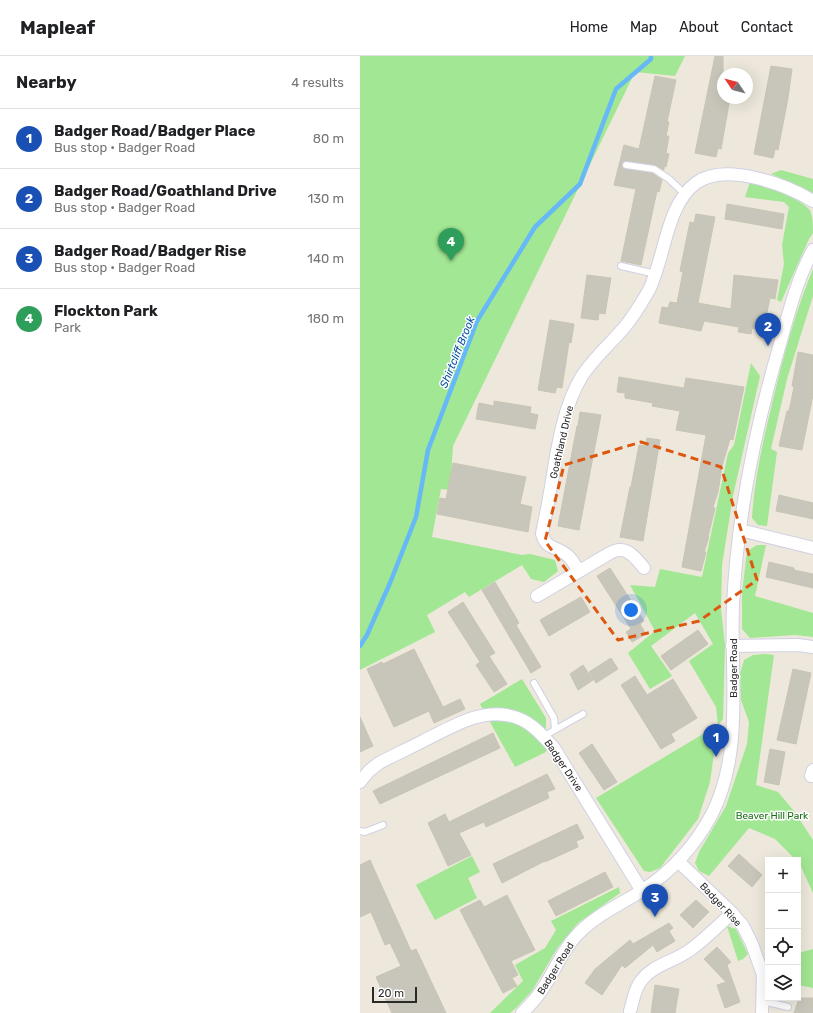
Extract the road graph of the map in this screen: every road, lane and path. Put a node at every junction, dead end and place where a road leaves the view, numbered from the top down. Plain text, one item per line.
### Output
1 (626, 165) dead end
2 (685, 194) junction
3 (813, 201) edge
4 (813, 250) edge
5 (621, 266) dead end
6 (656, 274) junction
7 (740, 530) junction
8 (813, 548) edge
9 (644, 568) dead end
10 (579, 571) junction
11 (538, 596) dead end
12 (732, 646) junction
13 (813, 647) edge
14 (534, 683) dead end
15 (584, 714) dead end
16 (555, 729) junction
17 (544, 736) junction
18 (360, 782) edge
19 (383, 825) dead end
20 (360, 831) edge
21 (678, 861) junction
22 (642, 891) junction
23 (732, 913) junction
24 (763, 1001) junction
25 (788, 1007) dead end
26 (630, 1011) dead end
27 (522, 1013) edge
28 (762, 1013) edge

1 - 2 lane
2 - 3 street, Goathland Drive
2 - 6 street, Goathland Drive
4 - 7 street, Badger Road
5 - 6 lane
6 - 10 street, Goathland Drive
7 - 8 street
7 - 12 street, Badger Road
9 - 10 street
10 - 11 street
12 - 13 street
12 - 21 street, Badger Road
14 - 16 lane
15 - 16 lane
16 - 17 lane
17 - 18 street, Badger Drive
17 - 22 street, Badger Drive
19 - 20 lane
21 - 22 street, Badger Road
21 - 23 street, Badger Rise
22 - 27 street, Badger Road
23 - 24 street, Badger Rise
23 - 26 street
24 - 25 lane
24 - 28 street, Badger Rise

